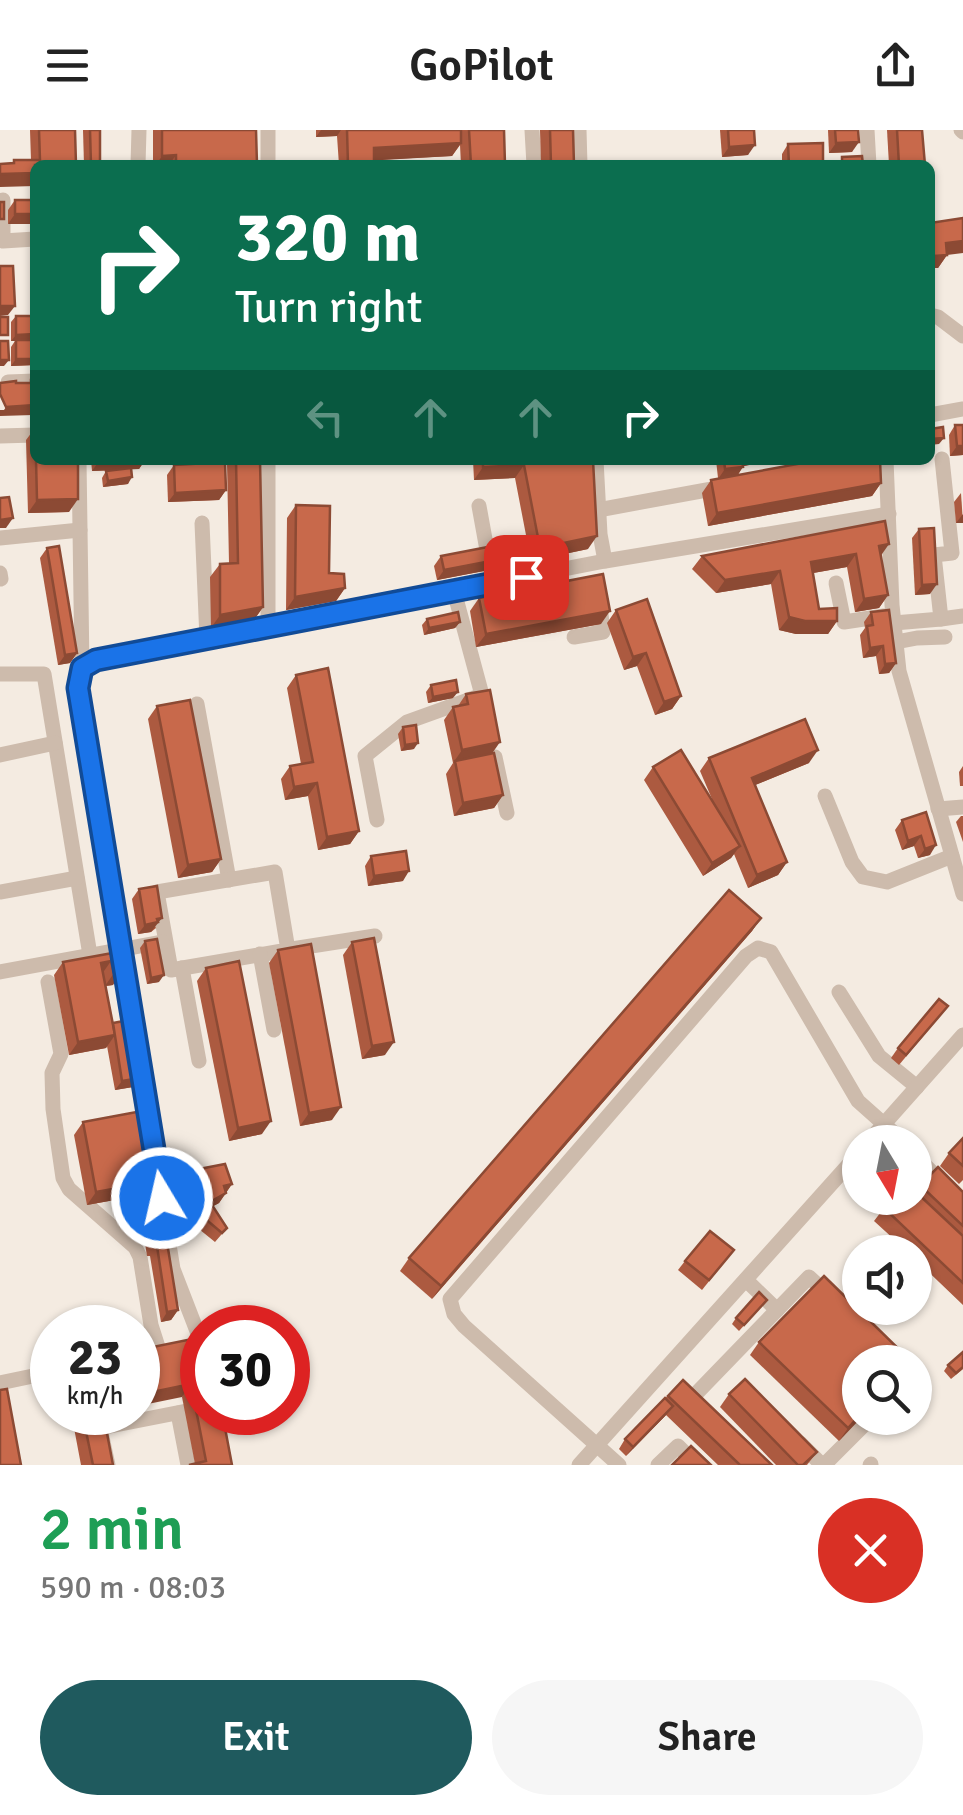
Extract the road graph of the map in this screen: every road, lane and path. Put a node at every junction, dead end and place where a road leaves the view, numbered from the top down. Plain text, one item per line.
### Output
1 (139, 130) edge
2 (268, 130) edge
3 (532, 130) edge
4 (579, 130) edge
5 (867, 130) edge
6 (138, 160) edge
7 (268, 160) edge
8 (534, 160) edge
9 (580, 160) edge
10 (869, 160) edge
11 (7, 200) edge
12 (30, 239) edge
13 (935, 316) edge
14 (963, 336) edge
15 (8, 382) edge
16 (30, 382) edge
17 (963, 409) edge
18 (935, 412) edge
19 (30, 435) edge
20 (0, 436) edge
21 (942, 459) dead end
22 (78, 465) edge
23 (268, 465) edge
24 (596, 465) edge
25 (886, 465) edge
26 (734, 485) edge
27 (479, 506) dead end
28 (598, 510) junction
29 (889, 514) junction
30 (202, 523) dead end
31 (80, 530) junction
32 (0, 538) edge
33 (957, 553) edge
34 (597, 574) junction
35 (493, 583) junction
36 (836, 583) dead end
37 (454, 591) junction
38 (963, 616) edge
39 (894, 619) junction
40 (941, 619) junction
41 (268, 628) junction
42 (574, 638) dead end
43 (944, 638) dead end
44 (207, 640) junction
45 (896, 642) junction
46 (82, 668) junction
47 (0, 674) edge
48 (197, 704) dead end
49 (55, 743) junction
50 (492, 746) edge
51 (0, 755) edge
52 (825, 796) dead end
53 (963, 807) edge
54 (938, 809) junction
55 (507, 814) dead end
56 (377, 820) dead end
57 (956, 857) edge
58 (77, 878) junction
59 (229, 880) junction
60 (0, 892) edge
61 (963, 894) edge
62 (375, 936) edge
63 (166, 942) junction
64 (121, 950) junction
65 (288, 950) junction
66 (260, 954) junction
67 (90, 955) junction
68 (182, 968) junction
69 (0, 972) edge
70 (48, 982) dead end
71 (839, 992) dead end
72 (274, 1030) dead end
73 (963, 1036) edge
74 (199, 1061) dead end
75 (917, 1088) junction
76 (882, 1125) edge
77 (884, 1125) edge
78 (842, 1172) edge
79 (932, 1172) edge
80 (963, 1204) edge
81 (746, 1280) junction
82 (842, 1308) edge
83 (777, 1310) junction
84 (179, 1346) edge
85 (721, 1368) junction
86 (30, 1377) edge
87 (734, 1380) dead end
88 (0, 1383) edge
89 (178, 1412) joint
90 (703, 1413) edge
91 (784, 1428) edge
92 (853, 1435) edge
93 (598, 1444) junction
94 (108, 1465) edge
95 (188, 1465) edge
96 (580, 1465) edge
97 (619, 1465) edge
98 (658, 1465) edge
99 (697, 1465) edge
100 (824, 1465) edge

1 - 6 street
2 - 7 street
3 - 8 street
4 - 9 street
5 - 10 street
11 - 12 street
13 - 14 street
15 - 16 street
17 - 18 street
19 - 20 street
21 - 33 street
22 - 31 street
23 - 41 street
24 - 28 street
25 - 29 street
26 - 28 street
27 - 35 street
28 - 34 street
29 - 34 street
29 - 39 street
30 - 44 street
31 - 32 street
31 - 46 street
33 - 40 street
34 - 35 street
34 - 42 street
35 - 37 street
36 - 39 street
37 - 41 street
37 - 56 street
38 - 40 street
39 - 40 street
39 - 45 street
41 - 44 street
43 - 45 street
44 - 46 street
45 - 54 street
46 - 64 street
47 - 49 street
48 - 59 street
49 - 51 street
49 - 58 street
50 - 55 street
52 - 57 street
53 - 54 street
54 - 57 street
57 - 61 street
58 - 60 street
58 - 67 street
59 - 63 street
59 - 65 street
62 - 65 street
63 - 64 street
63 - 68 street
64 - 67 street
64 - 84 street
65 - 66 street
66 - 68 street
66 - 72 street
67 - 69 street
68 - 74 street
70 - 84 street
71 - 75 street
73 - 75 street
75 - 77 street
76 - 93 street
78 - 81 street
79 - 80 street
81 - 83 street
81 - 93 street
82 - 83 street
83 - 85 street
85 - 87 street
85 - 90 street
86 - 88 street
89 - 94 street
89 - 95 street
91 - 100 street
92 - 100 street
93 - 96 street
93 - 97 street
98 - 99 street

